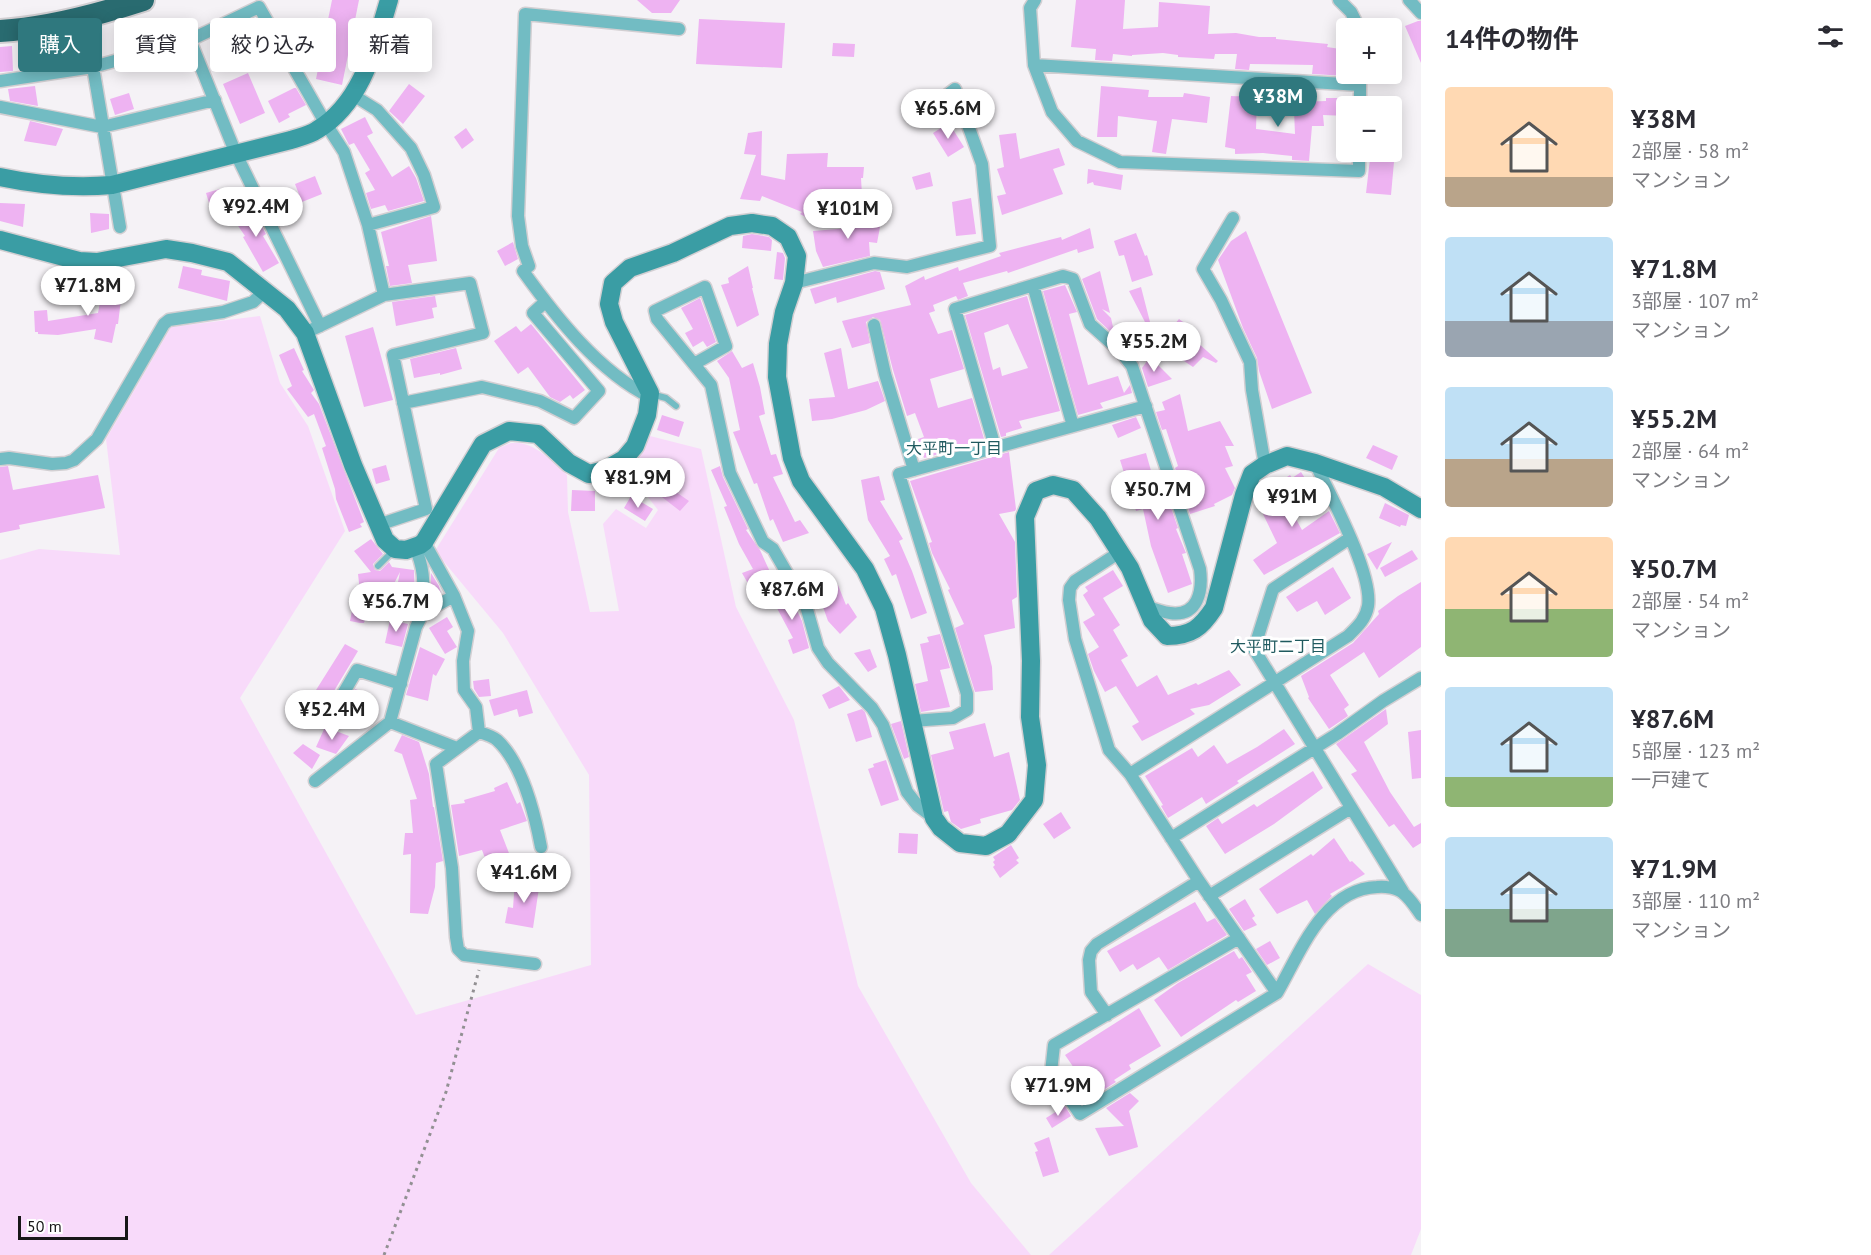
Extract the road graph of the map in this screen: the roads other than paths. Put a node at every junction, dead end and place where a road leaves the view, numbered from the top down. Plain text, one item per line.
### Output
1 (143, 0) edge
2 (389, 0) edge
3 (1035, 0) edge
4 (1339, 0) edge
5 (1409, 0) edge
6 (1421, 13) edge
7 (1354, 18) edge
8 (679, 29) dead end
9 (0, 31) edge
10 (198, 36) edge
11 (198, 59) edge
12 (1034, 65) junction
13 (60, 72) edge
14 (94, 72) edge
15 (1336, 78) edge
16 (0, 81) edge
17 (353, 95) junction
18 (946, 96) dead end
19 (215, 100) junction
20 (0, 107) edge
21 (326, 124) junction
22 (102, 127) junction
23 (236, 154) junction
24 (1359, 162) edge
25 (0, 177) edge
26 (112, 185) junction
27 (1233, 218) dead end
28 (368, 225) junction
29 (120, 227) dead end
30 (0, 240) edge
31 (794, 284) junction
32 (1033, 285) junction
33 (265, 291) junction
34 (384, 295) junction
35 (545, 302) junction
36 (874, 325) dead end
37 (313, 330) junction
38 (694, 364) junction
39 (650, 395) junction
40 (403, 403) junction
41 (676, 406) dead end
42 (1146, 406) junction
43 (1073, 426) junction
44 (995, 447) junction
45 (0, 459) edge
46 (1315, 463) junction
47 (1265, 465) junction
48 (914, 470) junction
49 (1421, 509) edge
50 (378, 525) junction
51 (1350, 538) junction
52 (419, 545) junction
53 (395, 549) junction
54 (1120, 552) junction
55 (378, 566) dead end
56 (454, 596) junction
57 (1146, 606) junction
58 (423, 613) junction
59 (1421, 678) edge
60 (1273, 683) junction
61 (400, 684) junction
62 (333, 711) dead end
63 (912, 721) junction
64 (390, 722) junction
65 (480, 732) junction
66 (457, 748) junction
67 (1314, 749) junction
68 (1130, 774) junction
69 (315, 781) dead end
70 (1351, 808) junction
71 (934, 818) junction
72 (1171, 838) junction
73 (541, 848) dead end
74 (1199, 881) junction
75 (1403, 892) junction
76 (1209, 896) junction
77 (1421, 915) edge
78 (1239, 938) junction
79 (535, 964) dead end
80 (1277, 993) junction
81 (1107, 1016) junction

1 - 9 highway
2 - 17 street
3 - 12 street
4 - 7 street
5 - 6 street
8 - 35 street
10 - 21 street
11 - 19 street
12 - 15 street
12 - 24 street
13 - 16 street
14 - 22 street
17 - 21 street
17 - 28 street
18 - 31 street
19 - 22 street
19 - 23 street
20 - 22 street
21 - 23 street
21 - 28 street
22 - 26 street
23 - 26 street
23 - 37 street
25 - 26 street
26 - 29 street
27 - 47 street
28 - 34 street
30 - 33 street
31 - 39 street
31 - 63 street
32 - 42 street
32 - 43 street
32 - 44 street
33 - 37 street
33 - 45 street
34 - 37 street
34 - 40 street
35 - 39 street
35 - 40 street
36 - 48 street
37 - 50 street
38 - 38 street
38 - 71 street
39 - 41 lane
39 - 52 street
40 - 50 street
42 - 43 street
42 - 57 street
43 - 44 street
44 - 48 street
46 - 47 street
46 - 49 street
46 - 51 street
47 - 57 street
48 - 63 street
50 - 53 street
51 - 60 street
51 - 60 street
52 - 53 street
52 - 56 street
52 - 58 street
53 - 55 lane
54 - 57 street
54 - 68 street
54 - 71 street
56 - 58 street
56 - 65 street
58 - 61 street
59 - 67 street
60 - 67 street
60 - 68 street
61 - 62 street
61 - 64 street
63 - 71 street
64 - 66 street
64 - 69 street
65 - 66 street
65 - 73 street
66 - 79 street
67 - 70 street
67 - 72 street
68 - 72 street
70 - 75 street
70 - 76 street
72 - 74 street
74 - 76 street
74 - 81 street
75 - 77 street
75 - 80 street
76 - 78 street
78 - 80 street
78 - 81 street
80 - 81 street

